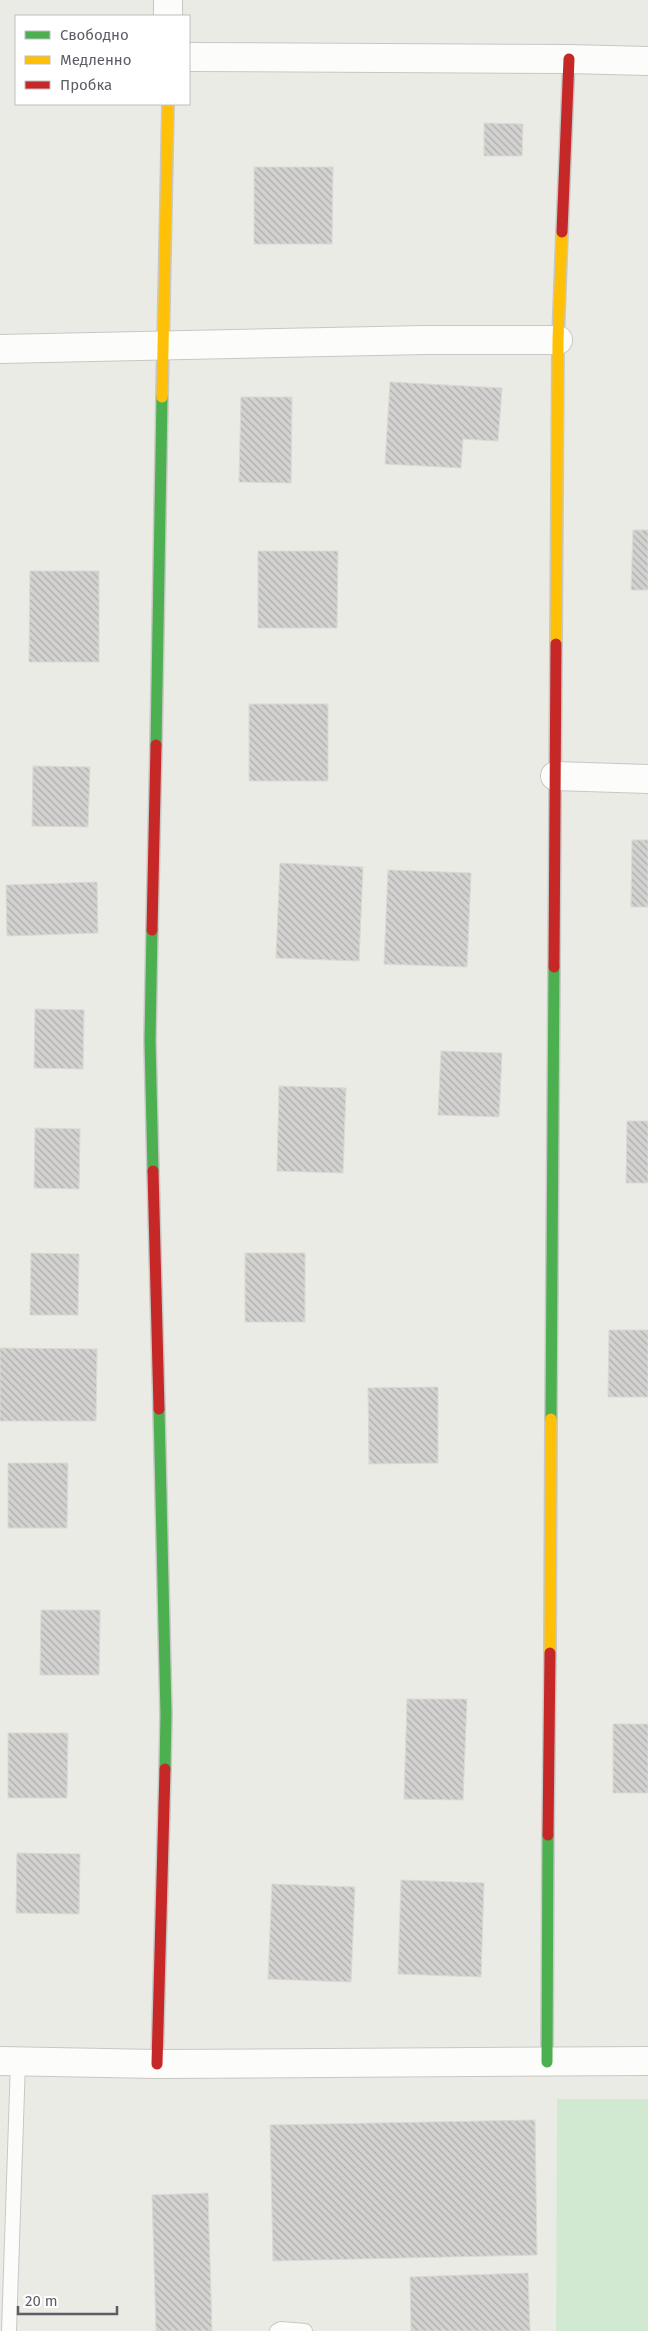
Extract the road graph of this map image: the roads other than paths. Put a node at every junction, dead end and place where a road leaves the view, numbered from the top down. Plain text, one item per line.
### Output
1 (168, 0) edge
2 (168, 15) edge
3 (190, 57) edge
4 (569, 59) junction
5 (648, 62) edge
6 (168, 105) edge
7 (558, 340) junction
8 (164, 345) junction
9 (0, 349) edge
10 (555, 776) junction
11 (648, 780) edge
12 (648, 2060) edge
13 (9, 2061) edge
14 (546, 2062) junction
15 (157, 2064) junction
16 (9, 2331) edge
17 (277, 2331) edge
18 (305, 2331) edge

1 - 2 street
3 - 4 street
4 - 5 street
4 - 7 street
6 - 8 street
7 - 8 street
7 - 10 street
8 - 9 street
8 - 15 street
10 - 11 street
10 - 14 street
12 - 14 street
13 - 15 street
13 - 16 lane
14 - 15 street
17 - 18 lane

